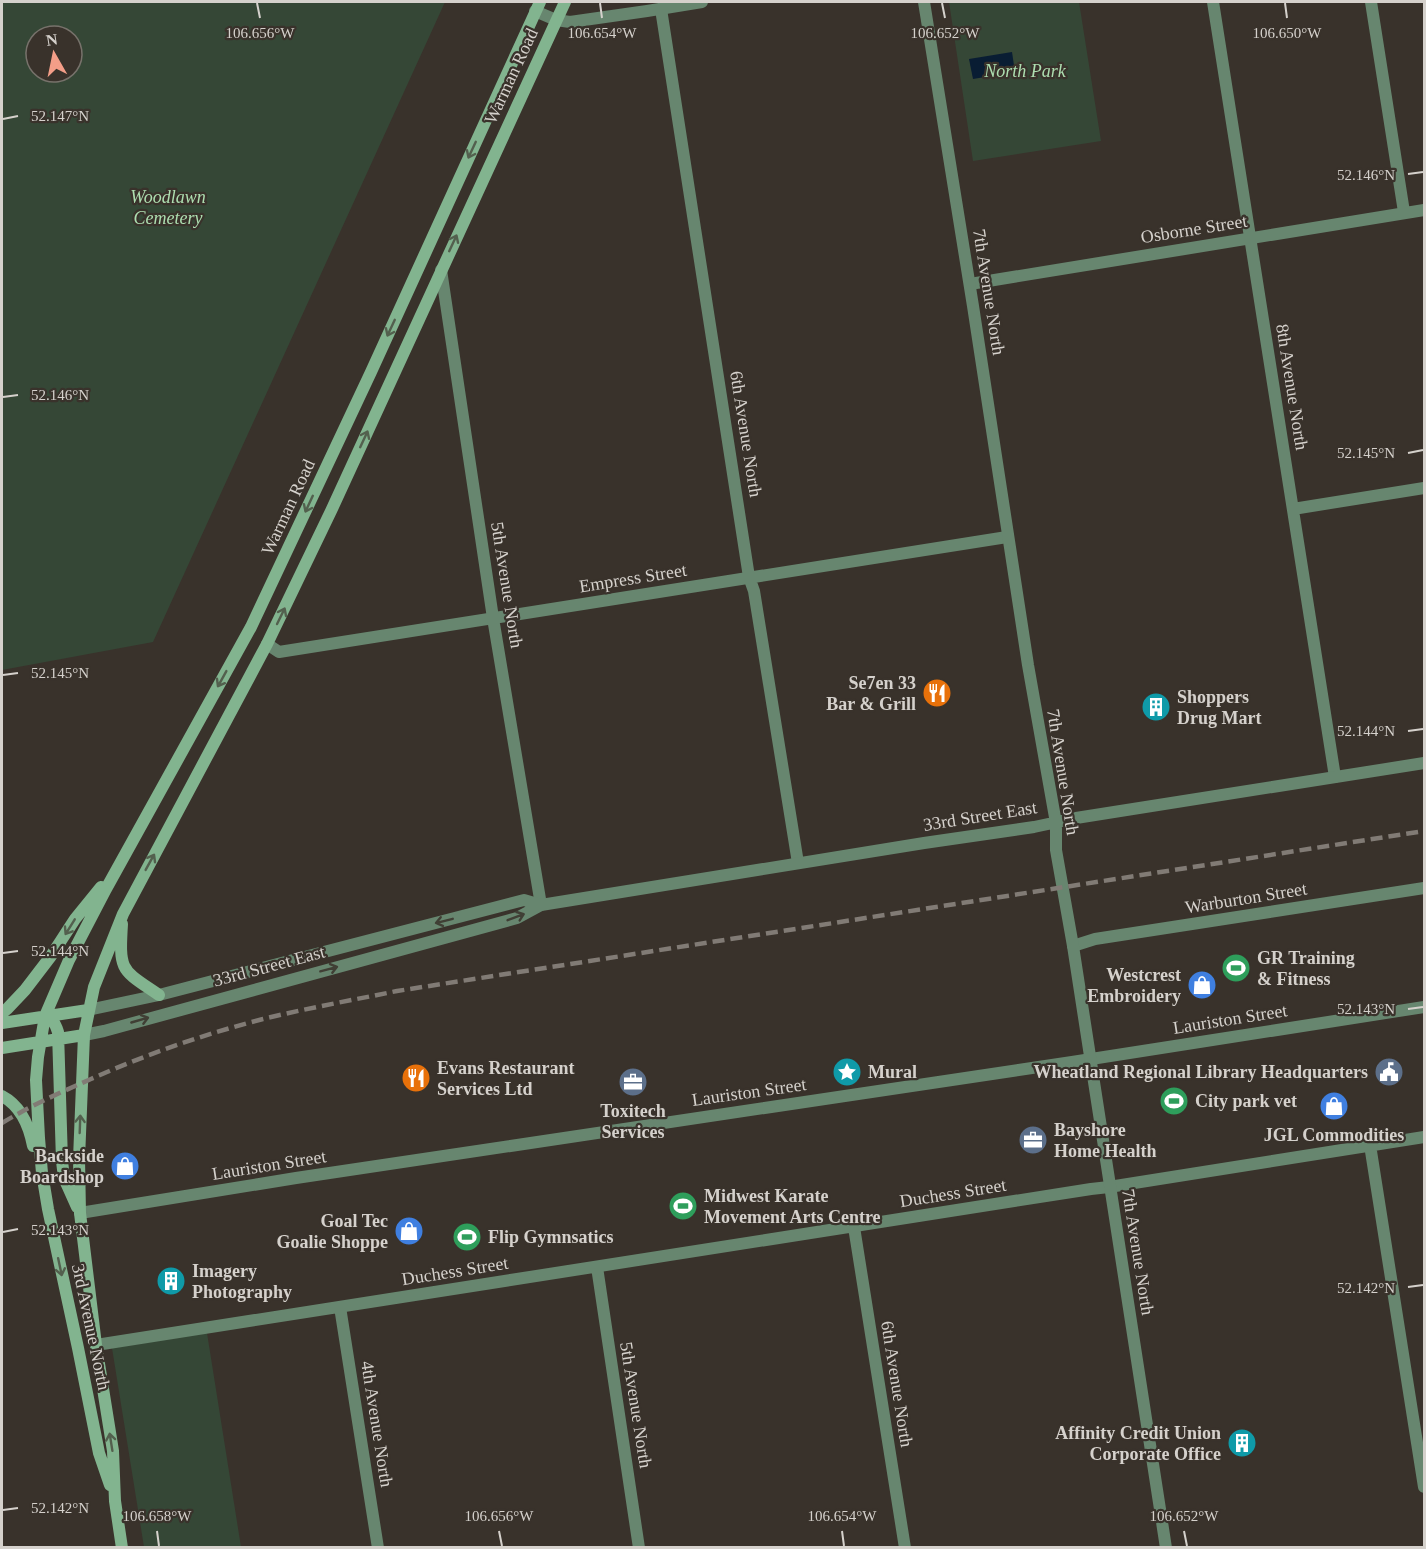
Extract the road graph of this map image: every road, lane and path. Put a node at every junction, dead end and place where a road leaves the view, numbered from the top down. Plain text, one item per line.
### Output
1 (565, 2) edge
2 (702, 2) edge
3 (924, 2) edge
4 (1213, 2) edge
5 (1371, 2) edge
6 (538, 6) edge
7 (661, 9) junction
8 (556, 20) junction
9 (1425, 210) edge
10 (1404, 212) junction
11 (1250, 238) junction
12 (441, 270) junction
13 (970, 284) junction
14 (1425, 488) edge
15 (1293, 509) junction
16 (1007, 537) junction
17 (749, 577) junction
18 (493, 618) junction
19 (267, 645) junction
20 (1425, 763) edge
21 (1335, 777) junction
22 (1056, 823) junction
23 (798, 863) junction
24 (119, 865) junction
25 (1425, 888) edge
26 (541, 905) junction
27 (123, 914) junction
28 (1073, 946) junction
29 (159, 995) junction
30 (1425, 1007) edge
31 (88, 1010) junction
32 (2, 1013) edge
33 (45, 1016) junction
34 (2, 1023) edge
35 (84, 1035) junction
36 (59, 1039) junction
37 (41, 1042) junction
38 (2, 1048) edge
39 (1090, 1059) junction
40 (2, 1095) edge
41 (1425, 1137) edge
42 (1370, 1146) junction
43 (1109, 1187) junction
44 (48, 1209) junction
45 (80, 1213) junction
46 (854, 1227) junction
47 (597, 1267) junction
48 (340, 1307) junction
49 (96, 1345) junction
50 (1425, 1486) edge
51 (115, 1501) junction
52 (122, 1548) edge
53 (378, 1548) edge
54 (639, 1548) edge
55 (905, 1548) edge
56 (1166, 1548) edge

1 - 8 main road, Warman Road
2 - 7 street
3 - 13 street, 7th Avenue North
4 - 11 street, 8th Avenue North
5 - 10 street
6 - 8 street
6 -> 24 main road, Warman Road
7 - 8 street
7 - 17 street, 6th Avenue North
12 -> 8 main road, Warman Road
9 - 10 street, Osborne Street
10 - 11 street, Osborne Street
11 - 13 street, Osborne Street
11 - 15 street, 8th Avenue North
12 - 18 street, 5th Avenue North
19 -> 12 main road, Warman Road
13 - 16 street, 7th Avenue North
14 - 15 street
15 - 21 street, 8th Avenue North
16 - 17 street, Empress Street
16 - 22 street, 7th Avenue North
17 - 18 street, Empress Street
17 - 23 street, 6th Avenue North
18 - 19 street, Empress Street
18 - 26 street, 5th Avenue North
27 -> 19 main road, Warman Road
20 - 21 street, 33rd Street East
21 - 22 street, 33rd Street East
22 - 23 street, 33rd Street East
22 - 28 street, 7th Avenue North
23 - 26 street, 33rd Street East
24 -> 32 main road
24 - 33 main road, Warman Road
25 - 28 street, Warburton Street
26 -> 29 street, 33rd Street East
35 -> 26 street, 33rd Street East
27 - 29 main road
27 - 31 main road, Warman Road
28 - 39 street, 7th Avenue North
29 - 31 street, 33rd Street East
30 - 39 street, Lauriston Street
31 - 33 main road, 33rd Street East
31 - 35 main road, 3rd Avenue North
33 - 34 main road, 33rd Street East
33 - 36 main road
33 - 37 main road, 3rd Avenue North
35 - 36 main road, 33rd Street East
45 -> 35 main road, 3rd Avenue North
36 - 37 main road, 33rd Street East
36 - 45 main road
37 - 38 main road, 33rd Street East
37 - 44 main road, 3rd Avenue North
39 - 43 street, 7th Avenue North
39 - 45 street, Lauriston Street
40 - 44 main road
41 - 42 street, Duchess Street
42 - 43 street, Duchess Street
42 - 50 street
43 - 46 street, Duchess Street
43 - 56 street, 7th Avenue North
44 -> 51 main road, 3rd Avenue North
45 - 49 main road, 3rd Avenue North
46 - 47 street, Duchess Street
46 - 55 street, 6th Avenue North
47 - 48 street, Duchess Street
47 - 54 street, 5th Avenue North
48 - 49 street, Duchess Street
48 - 53 street, 4th Avenue North
51 -> 49 main road, 3rd Avenue North
51 - 52 main road, 3rd Avenue North

